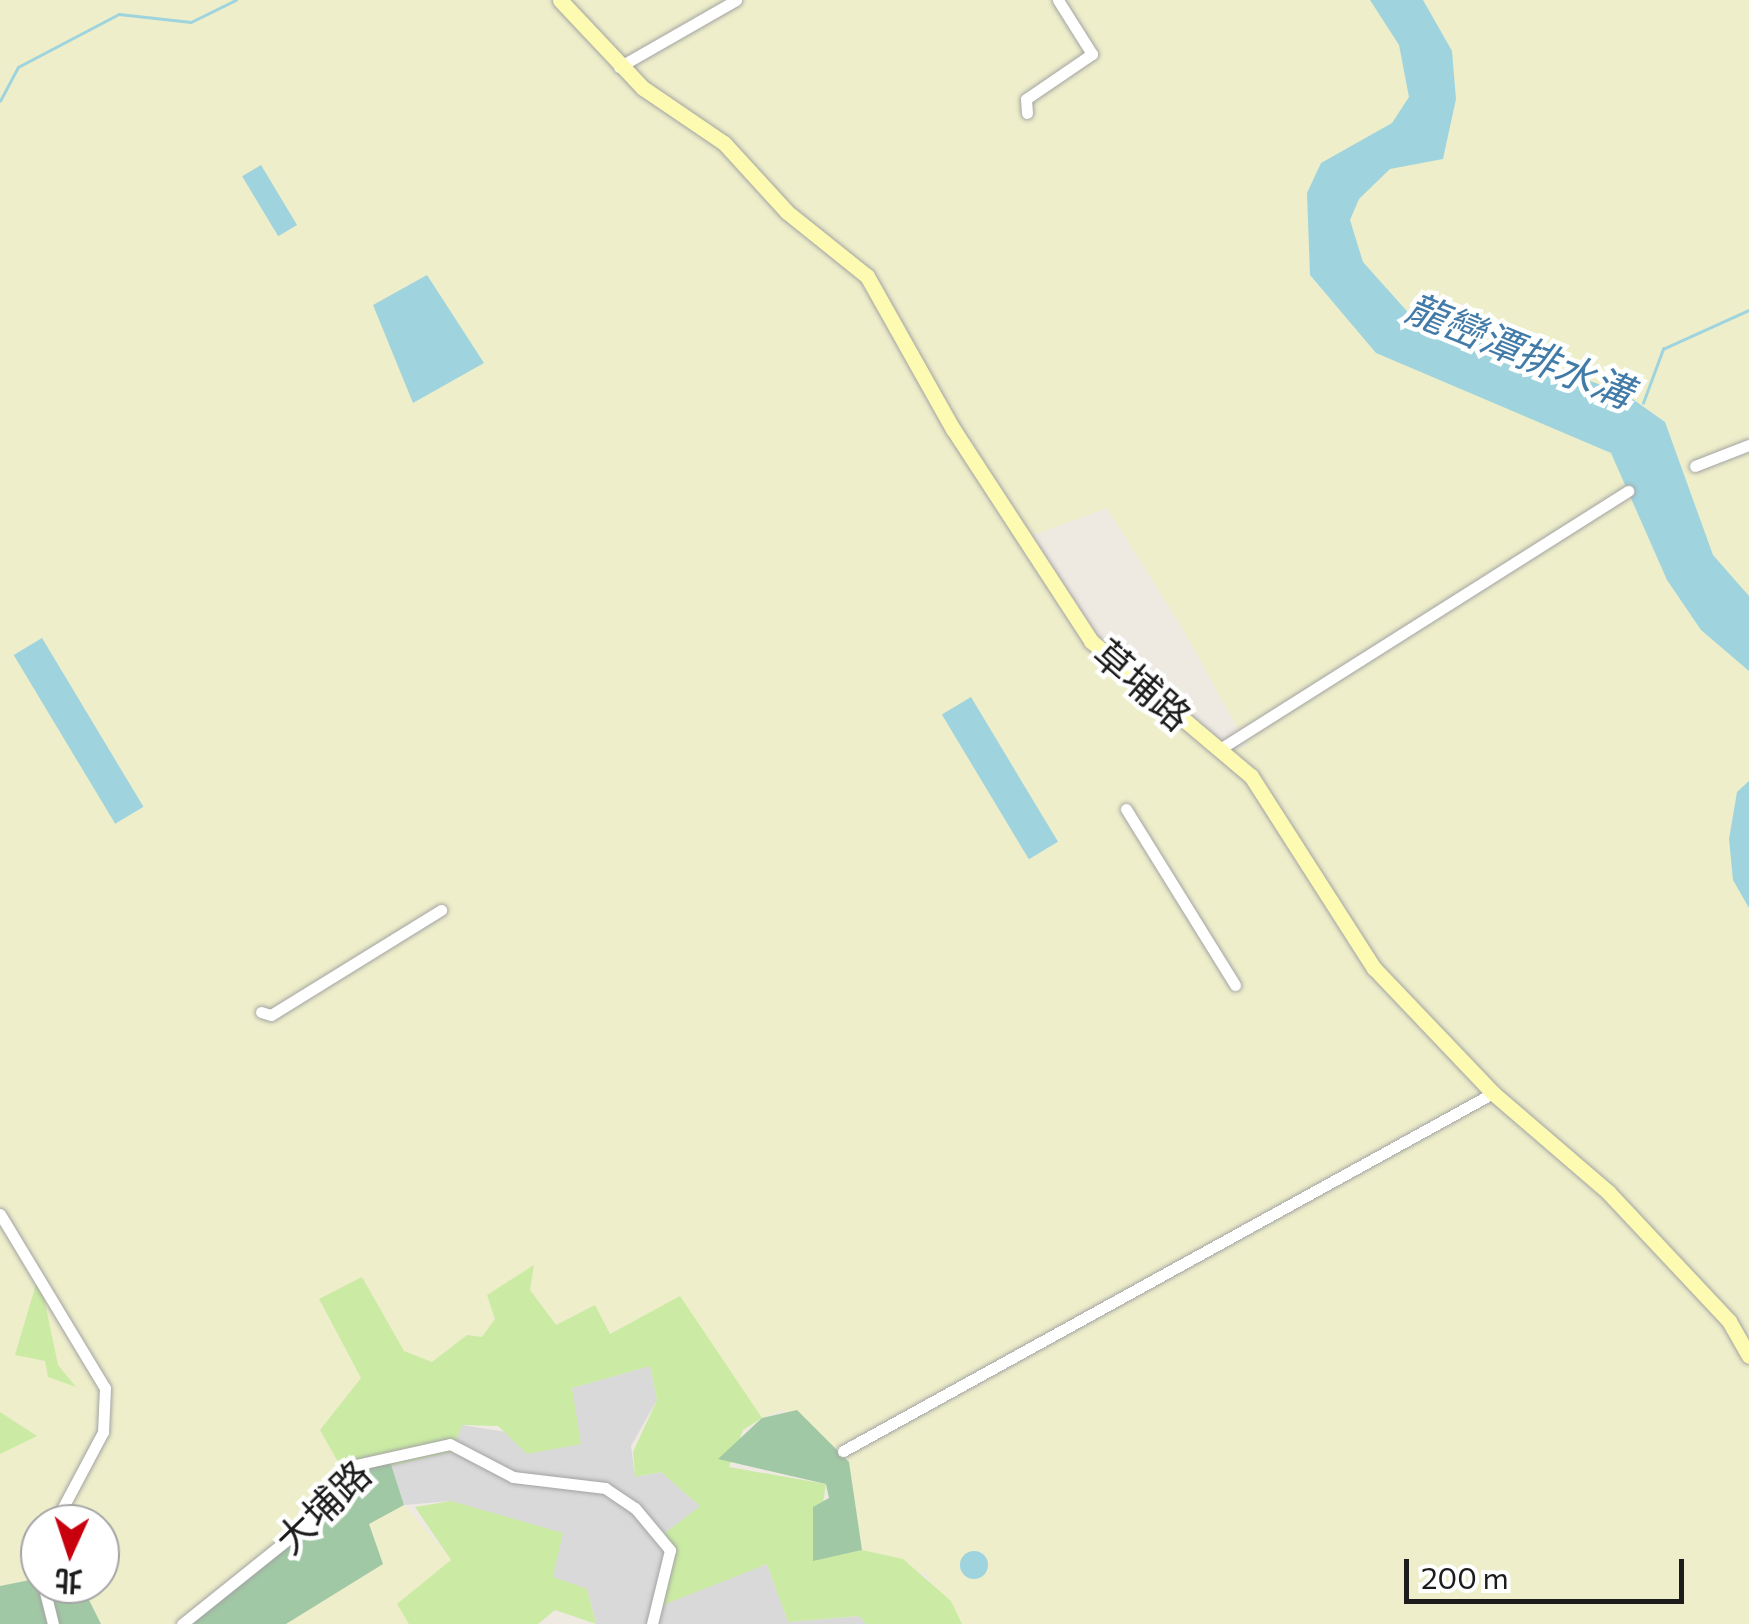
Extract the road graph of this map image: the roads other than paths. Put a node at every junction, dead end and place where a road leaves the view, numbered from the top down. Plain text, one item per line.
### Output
1 (560, 0) edge
2 (736, 0) edge
3 (1058, 0) edge
4 (619, 67) junction
5 (1027, 113) dead end
6 (1749, 445) edge
7 (1695, 466) dead end
8 (1628, 491) dead end
9 (1220, 748) junction
10 (1126, 809) dead end
11 (441, 910) dead end
12 (1235, 986) dead end
13 (261, 1012) dead end
14 (1494, 1093) junction
15 (0, 1214) edge
16 (1749, 1356) edge
17 (843, 1451) dead end
18 (64, 1504) edge
19 (182, 1624) edge
20 (652, 1624) edge

1 - 4 street, 草埔路
2 - 4 street
3 - 5 street
4 - 9 street, 草埔路
6 - 7 street
8 - 9 street
9 - 14 street, 草埔路
10 - 12 street
11 - 13 street
14 - 16 street, 草埔路
14 - 17 street
15 - 18 street
19 - 20 street, 大埔路

